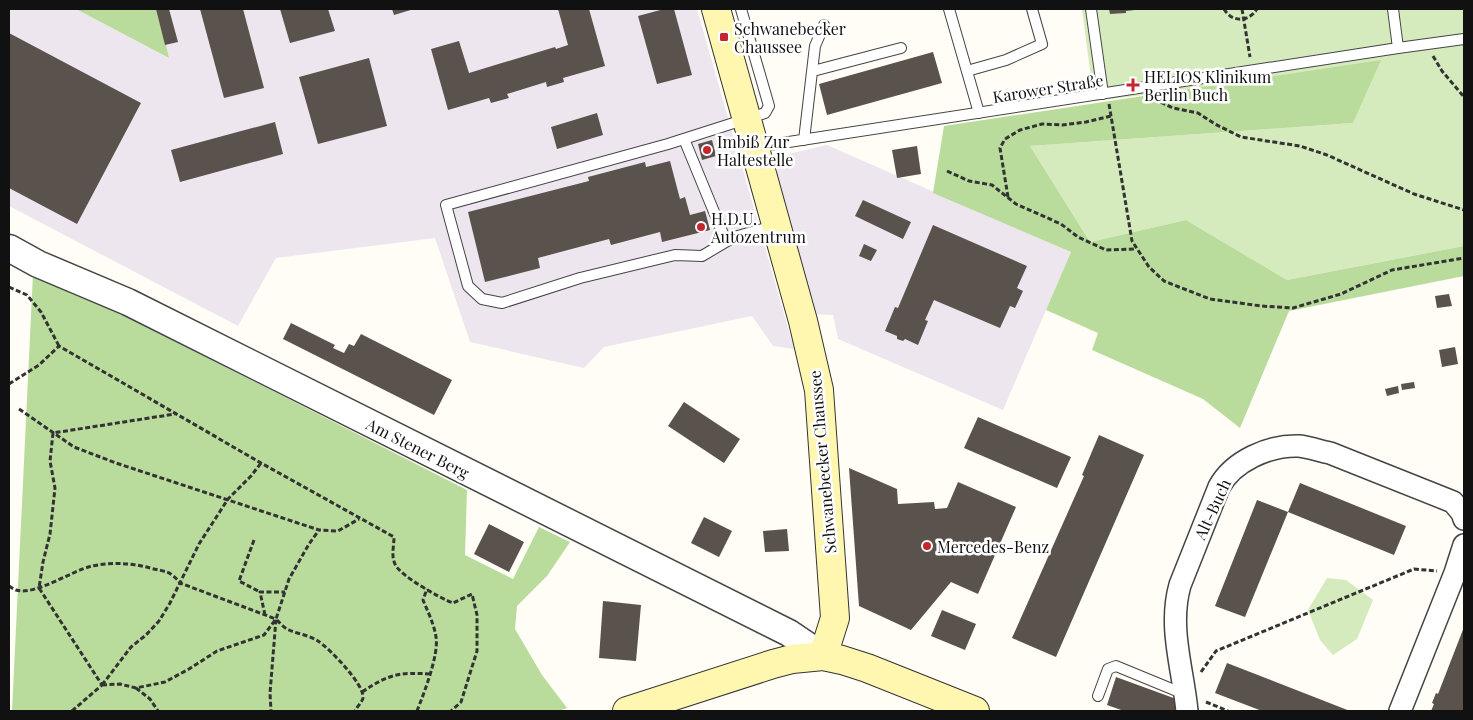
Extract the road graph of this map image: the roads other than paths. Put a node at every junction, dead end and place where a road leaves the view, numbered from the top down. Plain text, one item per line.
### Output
1 (716, 9) edge
2 (741, 9) edge
3 (949, 9) edge
4 (1032, 9) edge
5 (1091, 9) edge
6 (1393, 9) edge
7 (824, 25) dead end
8 (1464, 39) edge
9 (901, 48) dead end
10 (1398, 48) junction
11 (812, 71) junction
12 (967, 71) junction
13 (1105, 94) junction
14 (979, 113) junction
15 (746, 120) junction
16 (684, 139) junction
17 (804, 140) junction
18 (754, 148) junction
19 (775, 225) junction
20 (726, 241) junction
21 (9, 248) edge
22 (1464, 519) edge
23 (1464, 545) edge
24 (823, 656) junction
25 (1098, 696) dead end
26 (1186, 703) edge
27 (626, 711) edge
28 (975, 711) edge
29 (1400, 711) edge

1 - 15 main road, Schwanebecker Chaussee
2 - 15 lane
3 - 12 lane
4 - 12 lane
5 - 13 lane
6 - 10 lane
7 - 11 lane
8 - 10 lane, Karower Straße
9 - 11 lane
10 - 13 lane, Karower Straße
11 - 17 lane
12 - 14 lane
13 - 14 lane, Karower Straße
14 - 17 lane, Karower Straße
15 - 16 lane
15 - 18 main road, Schwanebecker Chaussee
16 - 20 lane
16 - 20 lane
17 - 18 lane, Karower Straße
18 - 19 main road, Schwanebecker Chaussee
19 - 20 lane
19 - 24 main road, Schwanebecker Chaussee
21 - 24 street, Am Stener Berg
22 - 26 street, Alt-Buch
23 - 29 street
24 - 27 main road
24 - 28 main road
25 - 26 lane

